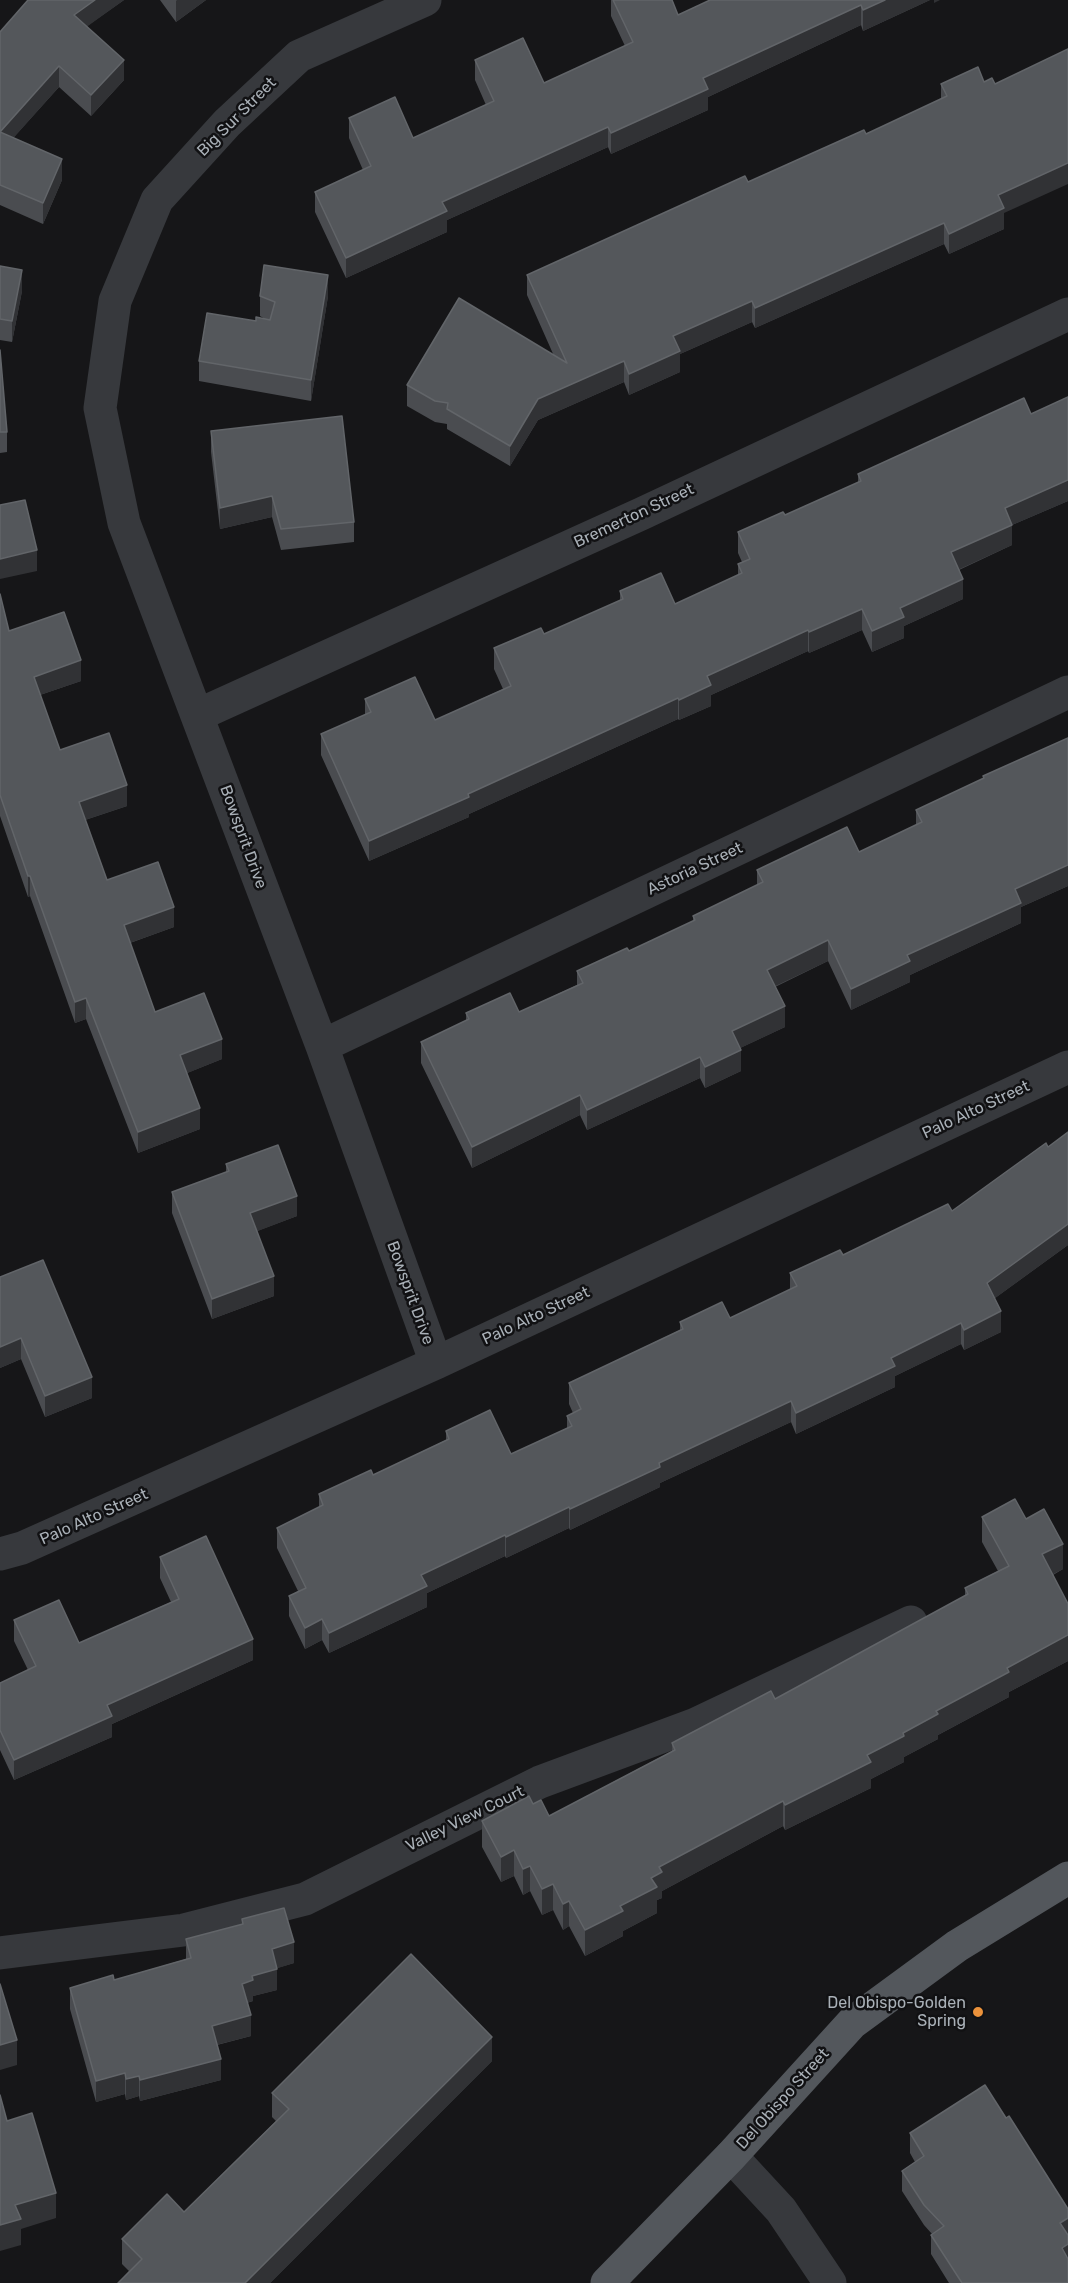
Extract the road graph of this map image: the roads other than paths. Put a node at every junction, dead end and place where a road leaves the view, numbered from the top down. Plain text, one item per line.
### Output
1 (425, 0) edge
2 (116, 301) joint
3 (1068, 314) edge
4 (1068, 692) edge
5 (198, 715) junction
6 (321, 1046) junction
7 (1068, 1067) edge
8 (436, 1363) junction
9 (0, 1554) edge
10 (911, 1622) dead end
11 (1068, 1878) edge
12 (0, 1953) edge
13 (731, 2156) junction
14 (607, 2283) edge
15 (830, 2283) edge

1 - 2 street, Big Sur Street
2 - 5 street, Bowsprit Drive
3 - 5 street, Bremerton Street
4 - 6 street, Astoria Street
5 - 6 street, Bowsprit Drive
6 - 8 street, Bowsprit Drive
7 - 8 street, Palo Alto Street
8 - 9 street, Palo Alto Street
10 - 12 street, Valley View Court
11 - 13 main road, Del Obispo Street
13 - 14 main road, Del Obispo Street
13 - 15 street

